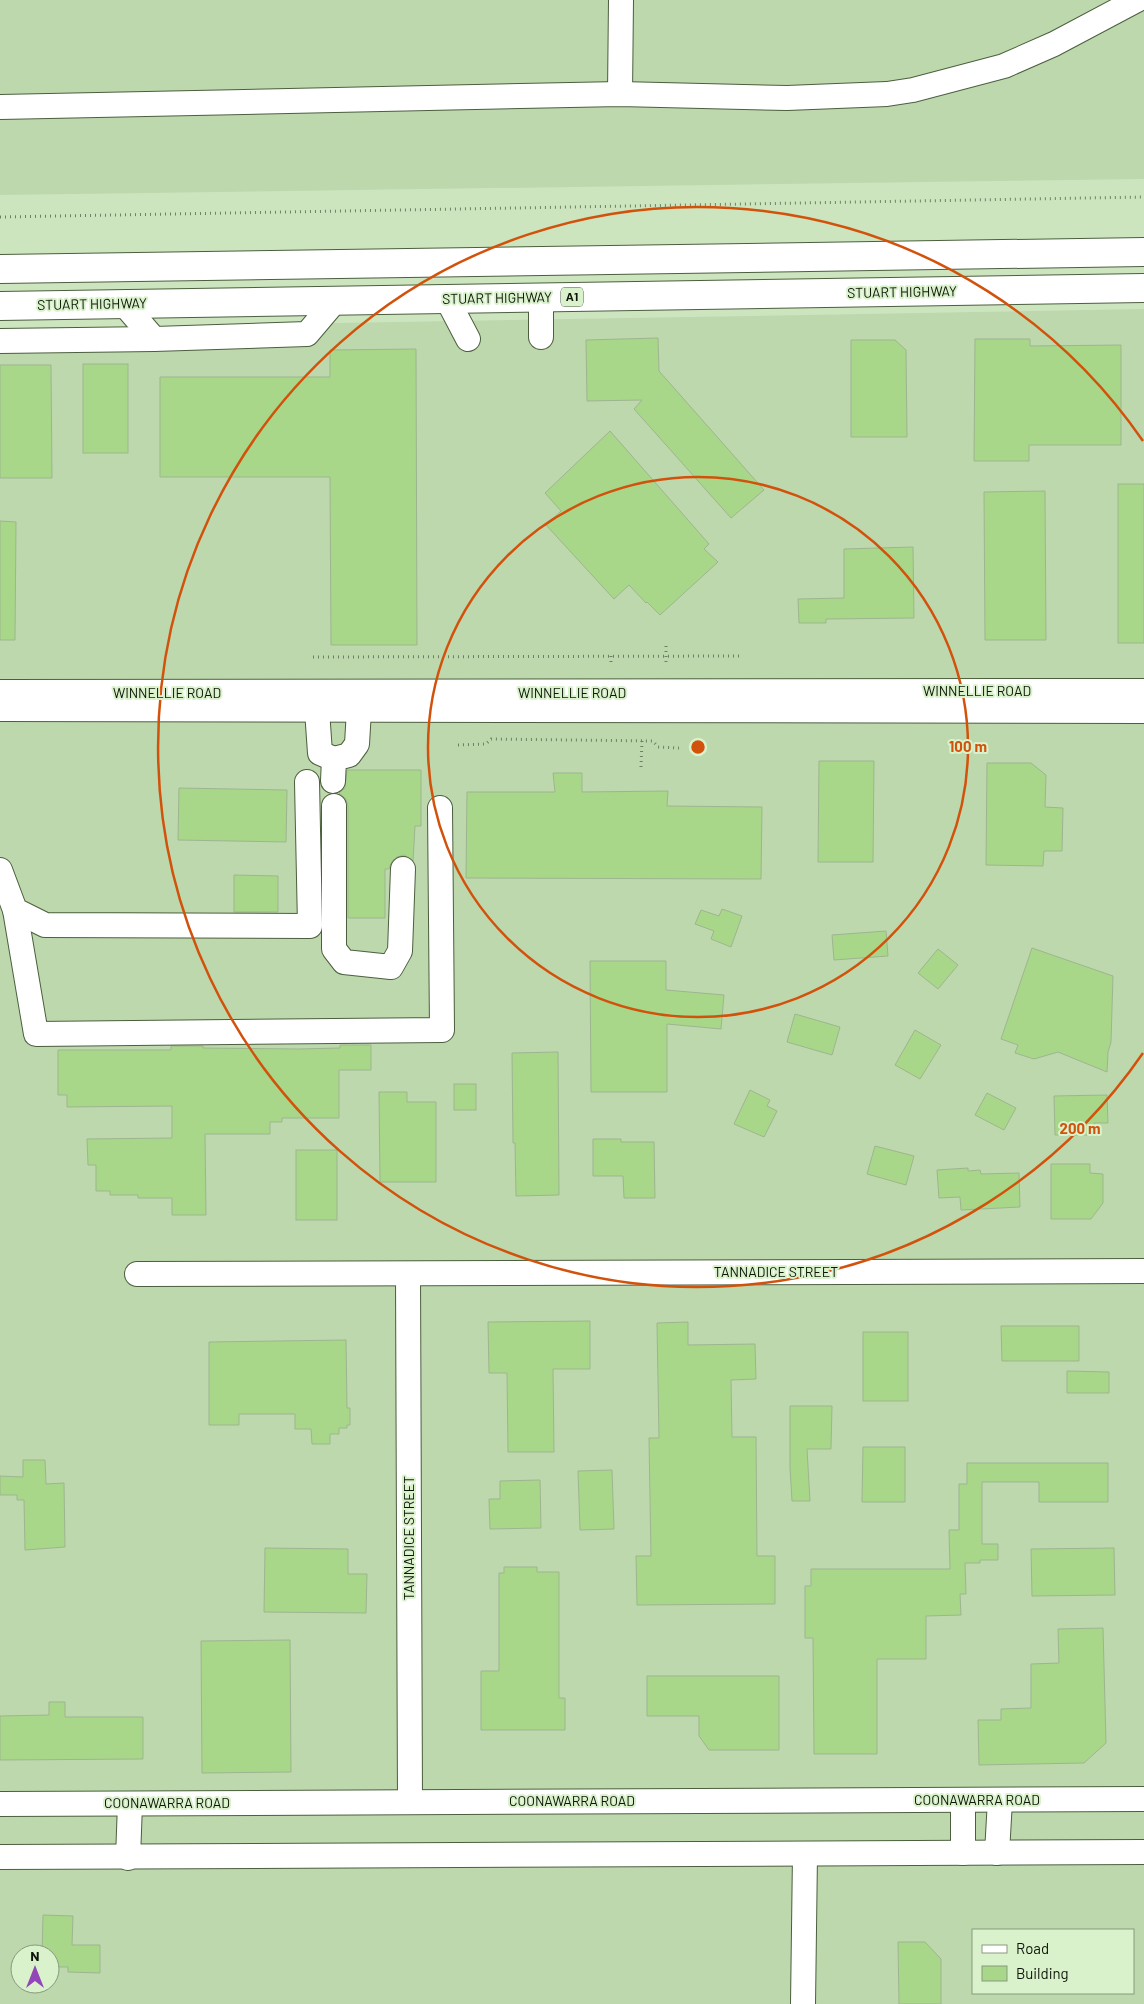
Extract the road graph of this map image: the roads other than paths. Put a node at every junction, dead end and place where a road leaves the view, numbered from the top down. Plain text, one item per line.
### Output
1 (621, 0) edge
2 (1137, 0) edge
3 (620, 94) junction
4 (0, 107) edge
5 (1144, 252) edge
6 (606, 260) junction
7 (0, 269) edge
8 (1144, 288) edge
9 (606, 296) junction
10 (541, 297) junction
11 (447, 299) junction
12 (335, 301) junction
13 (124, 304) junction
14 (0, 306) edge
15 (541, 337) dead end
16 (154, 339) junction
17 (468, 339) dead end
18 (0, 341) edge
19 (1144, 691) edge
20 (0, 692) edge
21 (0, 709) edge
22 (318, 710) junction
23 (359, 710) junction
24 (1144, 711) edge
25 (307, 782) dead end
26 (334, 806) dead end
27 (440, 808) dead end
28 (403, 869) dead end
29 (0, 870) edge
30 (15, 910) junction
31 (1144, 1271) edge
32 (137, 1274) dead end
33 (408, 1274) junction
34 (1144, 1799) edge
35 (963, 1800) junction
36 (1000, 1800) junction
37 (410, 1802) junction
38 (0, 1804) edge
39 (130, 1804) junction
40 (1144, 1852) edge
41 (963, 1853) junction
42 (997, 1853) junction
43 (805, 1854) junction
44 (0, 1857) edge
45 (128, 1858) junction
46 (803, 2004) edge

1 - 3 street
2 - 3 street
3 - 4 street
5 - 6 highway
6 - 7 highway
6 - 9 highway
8 - 9 highway, STUART HIGHWAY / A1
9 - 10 highway, STUART HIGHWAY / A1
10 - 11 highway, STUART HIGHWAY / A1
10 - 15 street
11 - 12 highway, STUART HIGHWAY / A1
11 - 17 street
12 - 13 highway, STUART HIGHWAY / A1
12 - 16 street
13 - 14 highway, STUART HIGHWAY / A1
13 - 16 street
16 - 18 street
19 - 20 street, WINNELLIE ROAD
21 - 22 street, WINNELLIE ROAD
22 - 23 street, WINNELLIE ROAD
22 - 23 street
23 - 24 street, WINNELLIE ROAD
25 - 30 street
26 - 28 street
27 - 30 street
29 - 30 street
31 - 33 street, TANNADICE STREET
32 - 33 street, TANNADICE STREET
33 - 37 street, TANNADICE STREET
34 - 36 street, COONAWARRA ROAD
35 - 36 street, COONAWARRA ROAD
35 - 37 street, COONAWARRA ROAD
35 - 41 street
36 - 42 street
37 - 39 street, COONAWARRA ROAD
38 - 39 street, COONAWARRA ROAD
39 - 45 street
40 - 42 street
41 - 42 street
41 - 43 street
43 - 45 street
43 - 46 street
44 - 45 street

